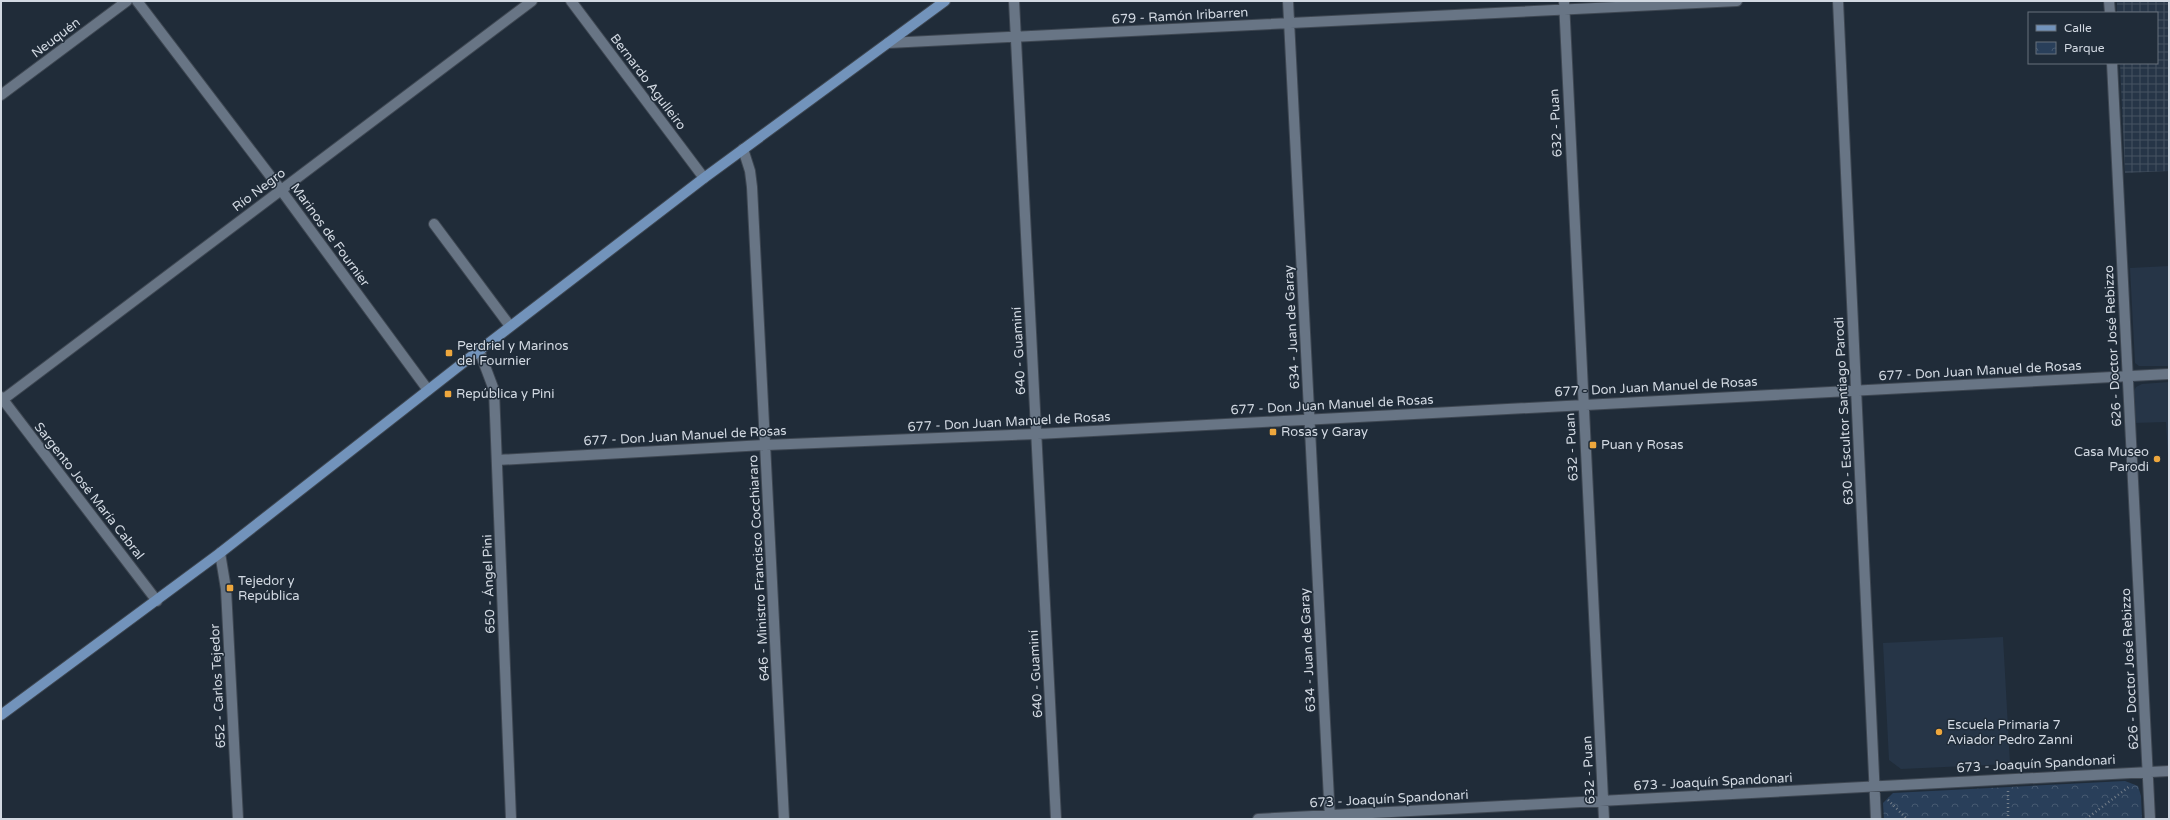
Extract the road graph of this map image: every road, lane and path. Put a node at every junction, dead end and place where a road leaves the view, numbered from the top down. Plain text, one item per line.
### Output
1 (127, 1) edge
2 (137, 1) edge
3 (532, 1) edge
4 (571, 1) edge
5 (945, 1) edge
6 (1014, 1) edge
7 (1288, 1) edge
8 (1738, 1) edge
9 (1838, 1) edge
10 (2110, 1) edge
11 (1564, 6) edge
12 (2110, 12) edge
13 (1289, 24) junction
14 (1017, 36) junction
15 (888, 43) junction
16 (2112, 64) edge
17 (1, 95) edge
18 (743, 149) junction
19 (704, 178) junction
20 (281, 190) junction
21 (434, 224) dead end
22 (510, 326) junction
23 (479, 350) junction
24 (2169, 374) edge
25 (2127, 376) junction
26 (428, 390) junction
27 (1856, 391) junction
28 (2, 399) edge
29 (1583, 404) junction
30 (1309, 419) junction
31 (1037, 434) junction
32 (766, 445) junction
33 (497, 460) junction
34 (220, 553) junction
35 (157, 600) junction
36 (1, 715) edge
37 (2169, 771) edge
38 (2148, 772) junction
39 (2007, 778) junction
40 (1874, 786) junction
41 (1603, 801) junction
42 (1330, 817) edge
43 (238, 819) edge
44 (511, 819) edge
45 (784, 819) edge
46 (1056, 819) edge
47 (1258, 819) edge
48 (1604, 819) edge
49 (1876, 819) edge
50 (1908, 819) edge
51 (2008, 819) edge
52 (2086, 819) edge
53 (2150, 819) edge

1 - 17 street, Neuquén
2 - 20 street, Marinos de Fournier
3 - 20 street, Río Negro
4 - 19 street, Bernardo Agulleiro
5 - 15 main road
6 - 14 street, 640 - Guaminí
7 - 13 street, 634 - Juan de Garay
8 - 11 street, 679 - Ramón Iribarren
9 - 27 street, 630 - Escultor Santiago Parodi
10 - 12 street
11 - 13 street, 679 - Ramón Iribarren
11 - 29 street, 632 - Puan
13 - 14 street, 679 - Ramón Iribarren
13 - 30 street, 634 - Juan de Garay
14 - 15 street, 679 - Ramón Iribarren
14 - 31 street, 640 - Guaminí
15 - 18 main road
16 - 25 street, 626 - Doctor José Rebizzo
18 - 19 main road
18 - 32 street, 646 - Ministro Francisco Cocchiararo
19 - 22 main road
20 - 26 street, Marinos de Fournier
20 - 28 street, Río Negro
21 - 22 street
22 - 23 main road
23 - 26 main road
23 - 33 street, 650 - Ángel Pini
24 - 25 street, 677 - Don Juan Manuel de Rosas
25 - 27 street, 677 - Don Juan Manuel de Rosas
25 - 38 street, 626 - Doctor José Rebizzo
26 - 34 main road
27 - 29 street, 677 - Don Juan Manuel de Rosas
27 - 40 street, 630 - Escultor Santiago Parodi
28 - 35 street, Sargento José María Cabral
29 - 30 street, 677 - Don Juan Manuel de Rosas
29 - 41 street, 632 - Puan
30 - 31 street, 677 - Don Juan Manuel de Rosas
30 - 42 street, 634 - Juan de Garay
31 - 32 street, 677 - Don Juan Manuel de Rosas
31 - 46 street, 640 - Guaminí
32 - 33 street, 677 - Don Juan Manuel de Rosas
32 - 45 street, 646 - Ministro Francisco Cocchiararo
33 - 44 street, 650 - Ángel Pini
34 - 35 main road
34 - 43 street, 652 - Carlos Tejedor
35 - 36 main road
37 - 38 street, 673 - Joaquín Spandonari
38 - 39 street, 673 - Joaquín Spandonari
38 - 52 path
38 - 53 street, 626 - Doctor José Rebizzo
39 - 40 street, 673 - Joaquín Spandonari
39 - 51 path
40 - 41 street, 673 - Joaquín Spandonari
40 - 49 street, 630 - Escultor Santiago Parodi
40 - 50 path
41 - 42 street, 673 - Joaquín Spandonari
41 - 48 street, 632 - Puan
42 - 47 street, 673 - Joaquín Spandonari

